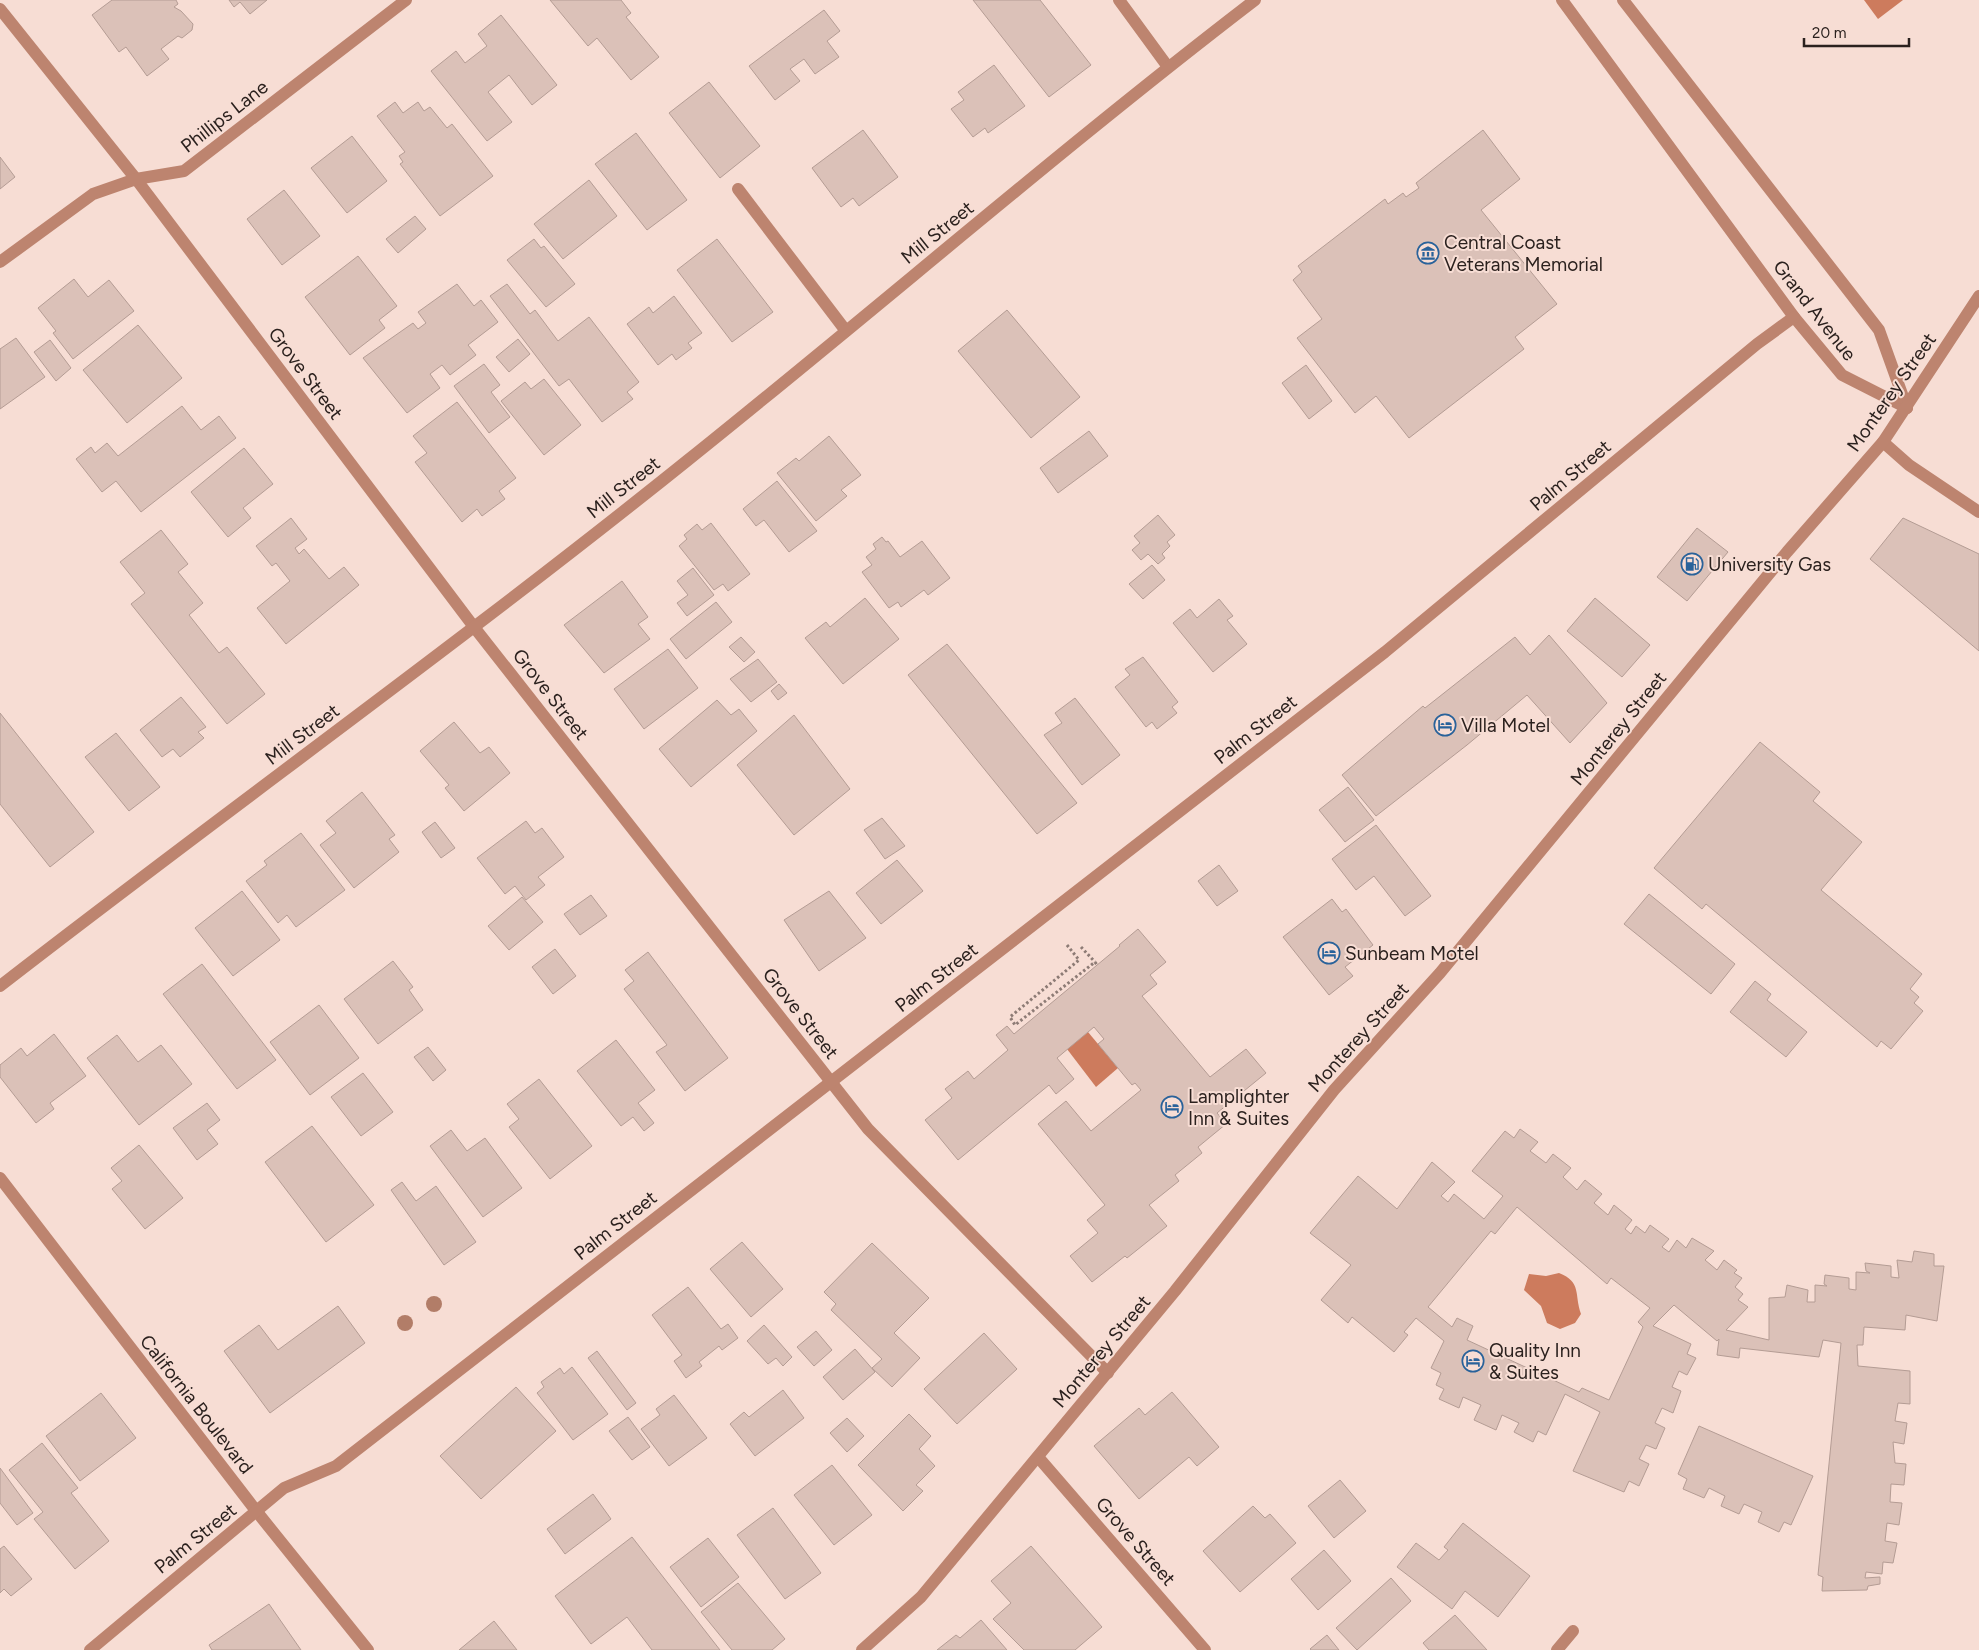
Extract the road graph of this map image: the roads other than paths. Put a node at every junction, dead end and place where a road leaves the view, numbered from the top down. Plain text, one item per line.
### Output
1 (406, 0) edge
2 (1119, 0) edge
3 (1255, 0) edge
4 (1562, 0) edge
5 (1623, 0) edge
6 (0, 8) edge
7 (1168, 67) junction
8 (136, 179) junction
9 (738, 189) dead end
10 (0, 262) edge
11 (1979, 296) edge
12 (1794, 318) junction
13 (846, 331) junction
14 (1907, 408) junction
15 (1883, 442) junction
16 (1979, 512) edge
17 (474, 627) junction
18 (0, 986) edge
19 (831, 1082) junction
20 (0, 1178) edge
21 (1108, 1373) junction
22 (1038, 1456) junction
23 (257, 1512) junction
24 (1573, 1631) dead end
25 (90, 1650) edge
26 (368, 1650) edge
27 (862, 1650) edge
28 (1204, 1650) edge
29 (1557, 1650) edge

1 - 8 street, Phillips Lane
2 - 7 street
3 - 7 street, Mill Street
4 - 12 street, Grand Avenue
5 - 14 street, Grand Avenue
6 - 8 street, Grove Street
7 - 13 street, Mill Street
8 - 10 street, Phillips Lane
8 - 17 street, Grove Street
9 - 13 street
11 - 14 street, Monterey Street
12 - 14 street, Grand Avenue
12 - 19 street, Palm Street
13 - 17 street, Mill Street
14 - 15 street, Monterey Street
15 - 16 street
15 - 21 street, Monterey Street
17 - 18 street, Mill Street
17 - 19 street, Grove Street
19 - 21 street, Grove Street
19 - 23 street, Palm Street
20 - 23 street, California Boulevard
21 - 22 street, Monterey Street
22 - 27 street, Monterey Street
22 - 28 street, Grove Street
23 - 25 street, Palm Street
23 - 26 street, California Boulevard
24 - 29 street

